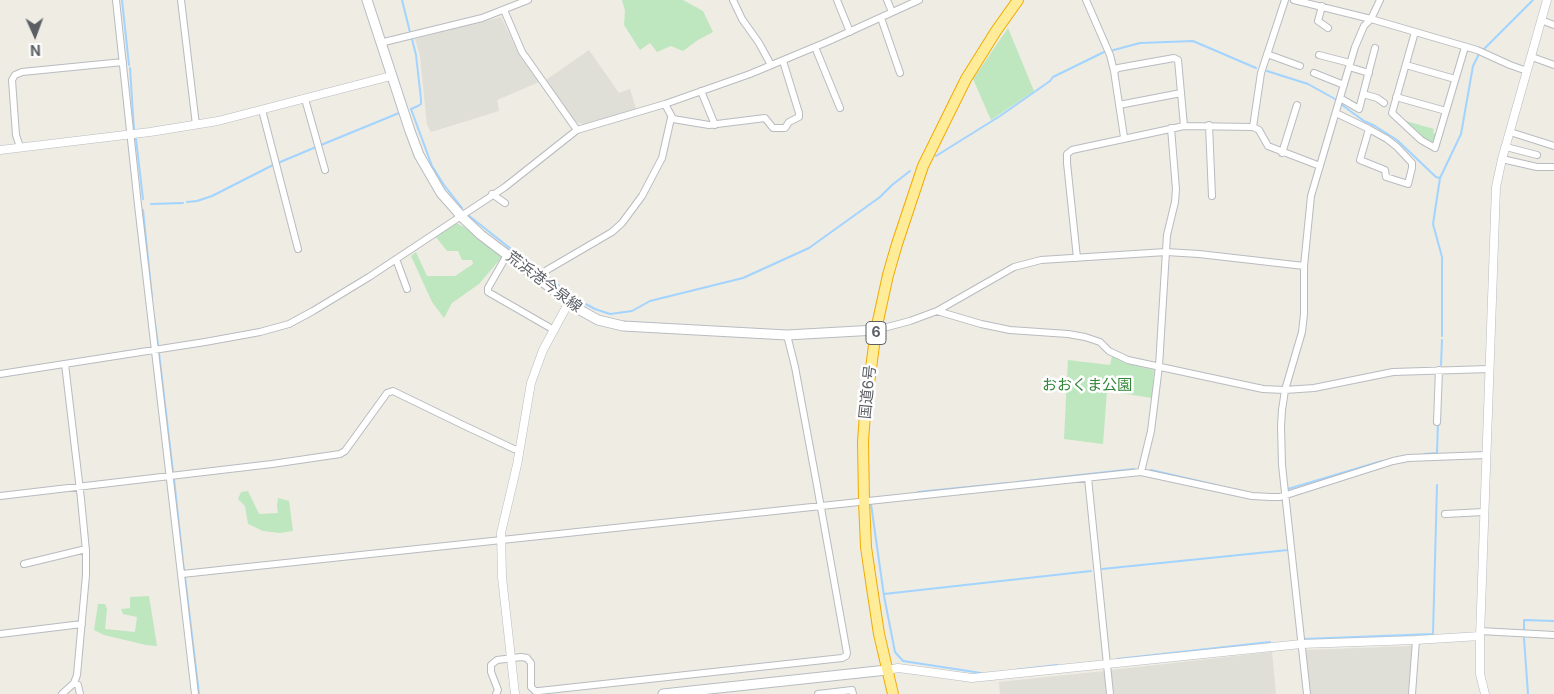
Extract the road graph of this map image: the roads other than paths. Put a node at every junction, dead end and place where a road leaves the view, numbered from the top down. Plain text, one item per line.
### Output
1 (116, 0) edge
2 (181, 0) edge
3 (367, 0) edge
4 (528, 0) edge
5 (733, 0) edge
6 (837, 0) edge
7 (887, 0) edge
8 (919, 0) edge
9 (1018, 0) edge
10 (1086, 0) edge
11 (1285, 0) edge
12 (1294, 0) edge
13 (1380, 0) edge
14 (1547, 0) edge
15 (906, 3) edge
16 (1322, 6) junction
17 (504, 10) junction
18 (892, 12) junction
19 (881, 18) junction
20 (1370, 19) junction
21 (1542, 20) junction
22 (1554, 24) edge
23 (1328, 28) dead end
24 (850, 32) junction
25 (1416, 32) junction
26 (380, 43) junction
27 (1465, 46) junction
28 (815, 47) junction
29 (1375, 48) dead end
30 (1267, 54) junction
31 (1319, 54) dead end
32 (1532, 57) junction
33 (783, 61) junction
34 (123, 62) junction
35 (1350, 65) junction
36 (1406, 65) junction
37 (772, 66) junction
38 (1300, 66) dead end
39 (1554, 66) edge
40 (1114, 71) junction
41 (1527, 71) junction
42 (900, 73) dead end
43 (1314, 73) dead end
44 (1369, 73) junction
45 (391, 76) junction
46 (1455, 79) junction
47 (1344, 85) junction
48 (701, 91) junction
49 (1181, 93) junction
50 (1363, 94) junction
51 (1396, 97) junction
52 (1340, 98) junction
53 (305, 99) junction
54 (1384, 103) dead end
55 (665, 104) junction
56 (1119, 105) junction
57 (1297, 105) dead end
58 (840, 108) dead end
59 (262, 110) junction
60 (1446, 111) junction
61 (1336, 113) junction
62 (671, 118) junction
63 (715, 124) junction
64 (196, 125) junction
65 (1209, 125) junction
66 (1184, 126) junction
67 (1253, 127) junction
68 (1171, 128) junction
69 (1369, 129) junction
70 (577, 130) junction
71 (1510, 132) junction
72 (131, 135) junction
73 (1124, 137) junction
74 (1554, 146) edge
75 (20, 147) junction
76 (1506, 147) junction
77 (0, 150) edge
78 (1282, 153) junction
79 (1537, 155) dead end
80 (1502, 159) junction
81 (1320, 166) junction
82 (1554, 167) edge
83 (325, 170) dead end
84 (492, 194) junction
85 (1212, 196) dead end
86 (505, 203) dead end
87 (460, 216) junction
88 (298, 249) dead end
89 (1166, 252) junction
90 (507, 254) junction
91 (1077, 258) junction
92 (396, 259) junction
93 (1304, 266) junction
94 (538, 278) junction
95 (407, 289) dead end
96 (569, 302) junction
97 (937, 311) junction
98 (554, 330) junction
99 (876, 330) junction
100 (787, 335) junction
101 (156, 349) junction
102 (65, 364) junction
103 (1158, 366) junction
104 (1489, 369) junction
105 (1439, 370) junction
106 (0, 374) edge
107 (1285, 390) junction
108 (1436, 422) dead end
109 (520, 450) junction
110 (1486, 455) junction
111 (1141, 472) junction
112 (170, 476) junction
113 (1088, 478) junction
114 (79, 486) junction
115 (1286, 494) junction
116 (0, 496) edge
117 (864, 501) junction
118 (821, 506) junction
119 (1484, 512) junction
120 (1445, 514) dead end
121 (500, 540) junction
122 (86, 549) junction
123 (24, 564) dead end
124 (182, 574) junction
125 (82, 624) junction
126 (0, 634) edge
127 (1480, 634) junction
128 (1554, 635) edge
129 (1416, 640) junction
130 (1301, 644) junction
131 (511, 658) junction
132 (1107, 664) junction
133 (887, 670) junction
134 (74, 683) junction
135 (62, 694) edge
136 (80, 694) edge
137 (195, 694) edge
138 (496, 694) edge
139 (515, 694) edge
140 (663, 694) edge
141 (818, 694) edge
142 (853, 694) edge
143 (893, 694) edge
144 (1110, 694) edge
145 (1307, 694) edge
146 (1412, 694) edge
147 (1485, 694) edge

1 - 34 street
2 - 64 street
3 - 26 main road, 荒浜港今泉線
4 - 17 street
5 - 37 street
6 - 24 street
7 - 18 street
8 - 15 street
9 - 99 highway, 国道6号 / 6
10 - 40 street
11 - 30 street
12 - 16 street
13 - 20 street
14 - 21 street
15 - 18 street
16 - 20 street
16 - 23 street
17 - 26 street
17 - 70 street
18 - 19 street
19 - 24 street
19 - 42 street
20 - 25 street
20 - 35 street
21 - 22 street
21 - 32 street
24 - 28 street
25 - 27 street
25 - 36 street
26 - 45 main road, 荒浜港今泉線
27 - 41 street
27 - 46 street
28 - 33 street
28 - 58 street
29 - 44 street
30 - 38 street
30 - 67 street
31 - 35 street
32 - 39 street
32 - 41 street
33 - 37 street
33 - 63 street
34 - 72 street
34 - 75 street
35 - 44 street
35 - 47 street
36 - 46 street
36 - 51 street
37 - 48 street
40 - 49 street
40 - 56 street
41 - 71 street
43 - 47 street
44 - 50 street
45 - 53 street
45 - 87 main road, 荒浜港今泉線
46 - 60 street
47 - 52 street
48 - 55 street
48 - 63 street
49 - 56 street
49 - 66 street
50 - 52 street
50 - 54 street
51 - 60 street
51 - 60 street
52 - 61 street
53 - 59 street
53 - 83 street
55 - 62 street
55 - 70 street
56 - 73 street
57 - 78 street
59 - 64 street
59 - 88 street
61 - 69 street
61 - 81 street
62 - 63 street
62 - 94 street
64 - 72 street
65 - 66 street
65 - 67 street
65 - 85 street
66 - 68 street
67 - 78 street
68 - 73 street
68 - 89 street
69 - 69 street
70 - 84 street
71 - 74 street
71 - 76 street
72 - 75 street
72 - 101 street
73 - 91 street
75 - 77 street
76 - 79 street
76 - 80 street
78 - 81 street
80 - 82 street
80 - 104 street
81 - 93 street
84 - 86 street
84 - 87 street
87 - 90 main road, 荒浜港今泉線
87 - 92 street
89 - 91 street
89 - 93 street
89 - 103 street
90 - 94 main road, 荒浜港今泉線
90 - 98 street
91 - 97 street
92 - 95 street
92 - 101 street
93 - 107 street
94 - 96 main road, 荒浜港今泉線
96 - 98 street
96 - 100 main road, 荒浜港今泉線
97 - 99 street
97 - 103 street
98 - 109 street
99 - 100 main road, 荒浜港今泉線
99 - 117 highway, 国道6号 / 6
100 - 118 street
101 - 102 street
101 - 112 street
102 - 106 street
102 - 114 street
103 - 107 street
103 - 111 street
104 - 105 street
104 - 110 street
105 - 107 street
105 - 108 street
107 - 115 street
109 - 112 street
109 - 121 street
110 - 115 street
110 - 119 street
111 - 113 street
111 - 115 street
112 - 114 street
112 - 124 street
113 - 117 street
113 - 132 street
114 - 116 street
114 - 122 street
115 - 130 street
117 - 118 street
117 - 133 highway, 国道6号 / 6
118 - 121 street
118 - 131 street
119 - 120 street
119 - 127 street
121 - 124 street
121 - 131 street
122 - 123 street
122 - 125 street
124 - 137 street
125 - 126 street
125 - 134 street
127 - 128 street
127 - 129 street
127 - 147 street
129 - 130 street
129 - 146 street
130 - 132 street
130 - 145 street
131 - 138 street
131 - 139 street
132 - 133 street
132 - 144 street
133 - 140 main road
133 - 143 highway, 国道6号 / 6
134 - 135 street
134 - 136 street
141 - 142 street

